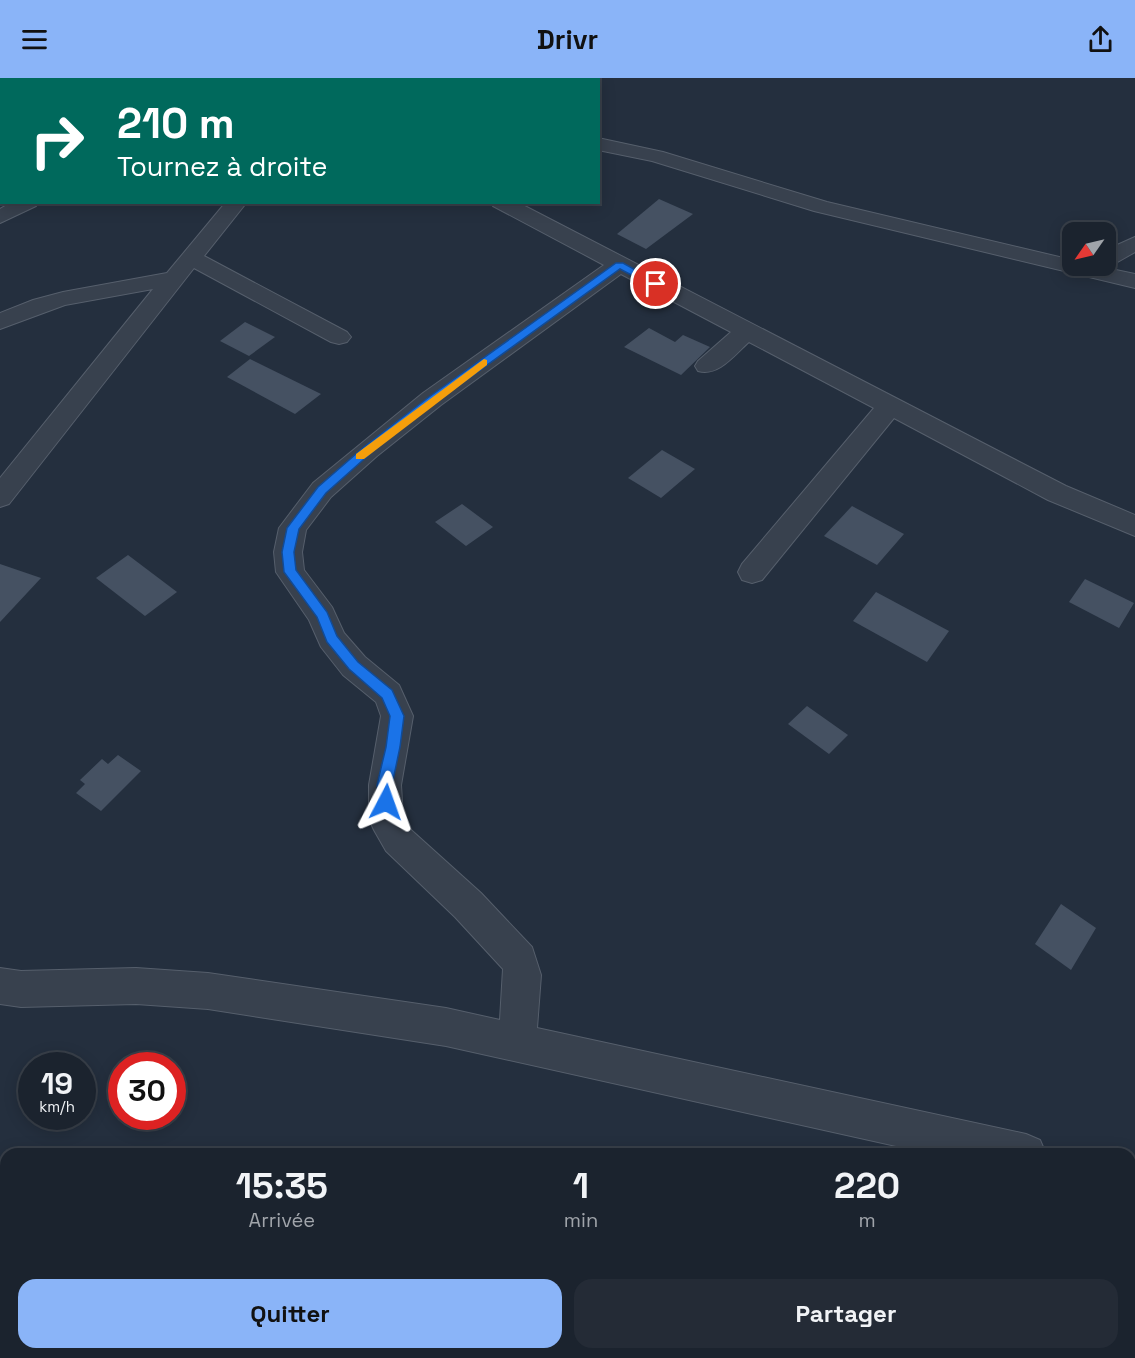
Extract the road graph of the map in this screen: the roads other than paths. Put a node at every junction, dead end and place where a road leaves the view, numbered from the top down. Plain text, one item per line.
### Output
1 (600, 144) edge
2 (25, 204) edge
3 (235, 204) edge
4 (504, 204) edge
5 (0, 217) edge
6 (1135, 243) edge
7 (1116, 253) edge
8 (192, 258) junction
9 (1062, 261) edge
10 (619, 265) junction
11 (1116, 275) edge
12 (174, 278) junction
13 (1135, 280) edge
14 (0, 322) edge
15 (747, 331) junction
16 (339, 336) dead end
17 (707, 366) dead end
18 (891, 405) junction
19 (0, 497) edge
20 (1135, 526) edge
21 (752, 572) dead end
22 (0, 986) edge
23 (517, 1042) junction
24 (999, 1148) edge

1 - 9 street
2 - 5 street
3 - 8 street
4 - 10 street
6 - 7 street
8 - 12 street
8 - 16 street
10 - 15 street
10 - 23 street
11 - 13 street
12 - 14 street
12 - 19 street
15 - 17 street
15 - 18 street
18 - 20 street
18 - 21 street
22 - 23 street
23 - 24 street

